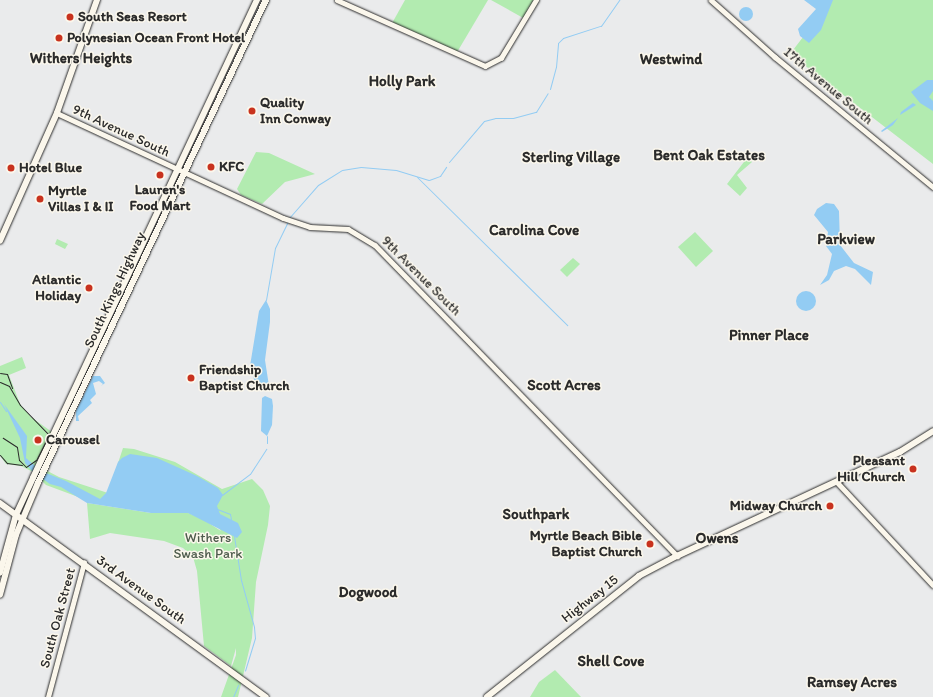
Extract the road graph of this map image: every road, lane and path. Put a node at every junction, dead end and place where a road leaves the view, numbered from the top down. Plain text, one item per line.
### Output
1 (97, 0) edge
2 (257, 0) edge
3 (266, 0) edge
4 (337, 0) edge
5 (536, 0) edge
6 (711, 0) edge
7 (57, 113) junction
8 (177, 169) junction
9 (184, 172) junction
10 (933, 187) edge
11 (0, 241) edge
12 (933, 430) edge
13 (836, 482) junction
14 (0, 504) edge
15 (16, 516) junction
16 (21, 519) junction
17 (677, 556) junction
18 (84, 563) junction
19 (0, 573) edge
20 (933, 585) edge
21 (0, 595) edge
22 (48, 697) edge
23 (266, 697) edge
24 (487, 697) edge

1 - 7 main road
2 - 8 main road, South Kings Highway
3 - 9 main road, South Kings Highway
4 - 5 street
6 - 10 street, 17th Avenue South
7 - 8 street, 9th Avenue South
7 - 11 main road
8 - 9 street, 9th Avenue South
8 - 15 main road, South Kings Highway
9 - 16 main road, South Kings Highway
9 - 17 street, 9th Avenue South
12 - 13 main road, Highway 15
13 - 17 main road, Highway 15
13 - 20 street
14 - 15 main road, 3rd Avenue South
15 - 16 main road, 3rd Avenue South
15 - 19 main road, South Kings Highway
16 - 18 main road, 3rd Avenue South
16 - 21 main road, South Kings Highway
17 - 24 main road, Highway 15
18 - 22 street, South Oak Street
18 - 23 main road, 3rd Avenue South

